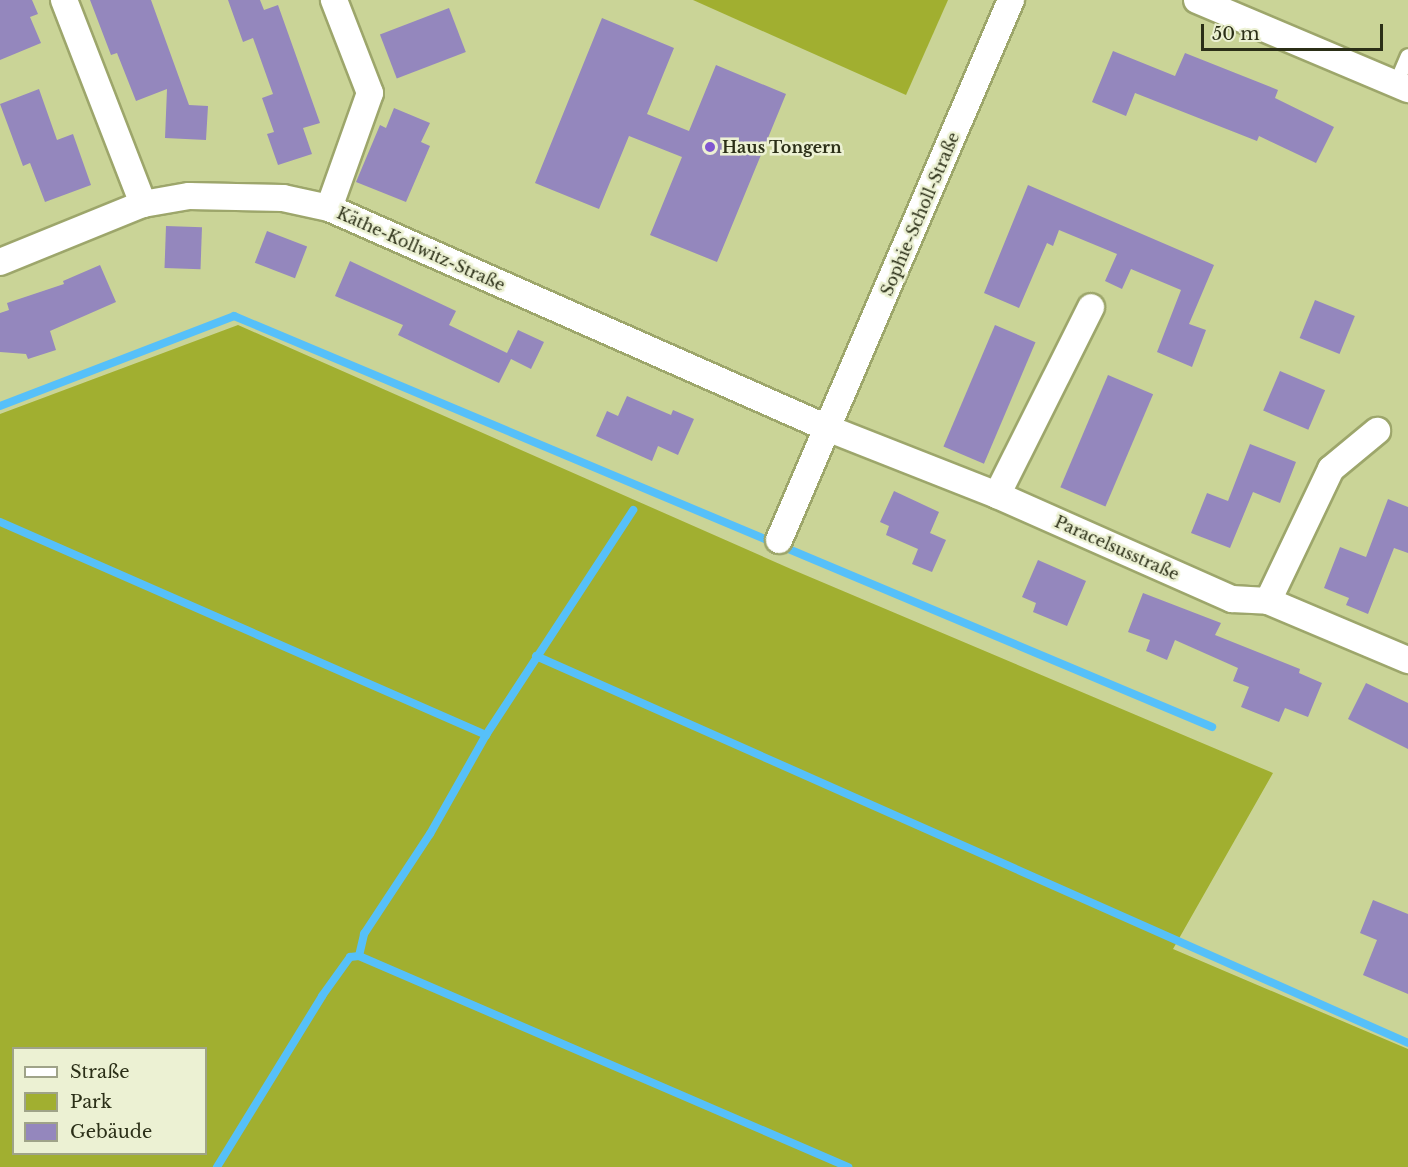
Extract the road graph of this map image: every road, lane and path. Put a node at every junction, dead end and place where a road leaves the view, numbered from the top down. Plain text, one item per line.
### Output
1 (64, 0) edge
2 (334, 0) edge
3 (1011, 0) edge
4 (1197, 0) edge
5 (1408, 56) edge
6 (1402, 86) edge
7 (143, 204) junction
8 (329, 208) junction
9 (0, 262) edge
10 (1091, 307) dead end
11 (827, 428) junction
12 (1377, 431) dead end
13 (997, 495) junction
14 (779, 540) dead end
15 (1268, 601) junction
16 (1408, 660) edge

1 - 7 street
2 - 8 street
3 - 11 street, Sophie-Scholl-Straße
4 - 6 street
5 - 6 lane
7 - 8 street, Käthe-Kollwitz-Straße
7 - 9 street, Käthe-Kollwitz-Straße
8 - 11 street, Käthe-Kollwitz-Straße
10 - 13 street
11 - 13 street, Paracelsusstraße
11 - 14 street, Sophie-Scholl-Straße
12 - 15 street
13 - 15 street, Paracelsusstraße
15 - 16 street, Paracelsusstraße

